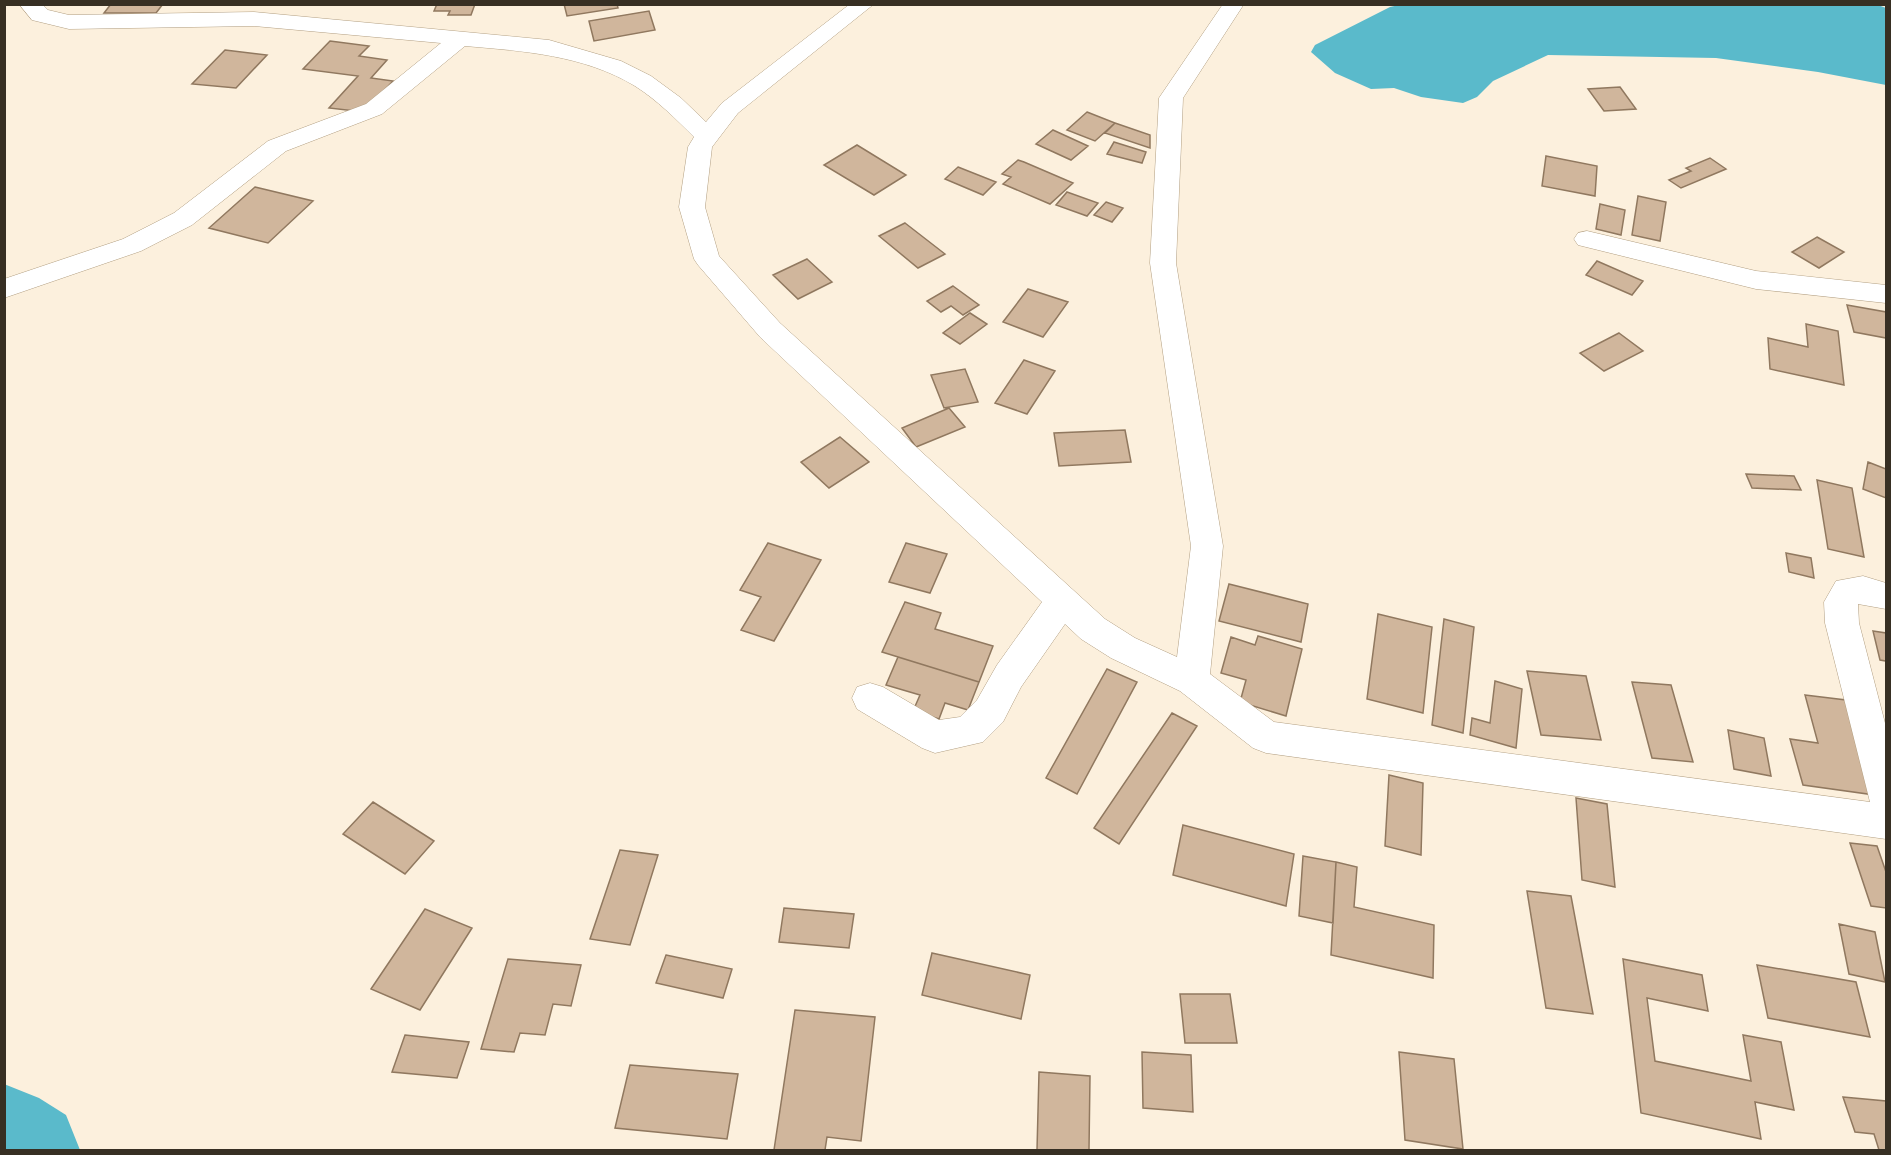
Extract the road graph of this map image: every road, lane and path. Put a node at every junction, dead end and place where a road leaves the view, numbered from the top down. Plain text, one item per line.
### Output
1 (29, 4) edge
2 (864, 4) edge
3 (1234, 4) edge
4 (259, 12) edge
5 (461, 38) junction
6 (707, 136) junction
7 (1587, 239) dead end
8 (4, 289) edge
9 (1887, 294) edge
10 (1887, 596) edge
11 (1062, 601) junction
12 (1192, 680) junction
13 (870, 698) dead end
14 (1887, 796) edge
15 (1887, 822) edge

1 - 4 street
2 - 6 street
3 - 12 street
4 - 5 street
5 - 6 street
5 - 8 street
6 - 11 street
7 - 9 street
10 - 14 street
11 - 12 street
11 - 13 street
12 - 15 street

